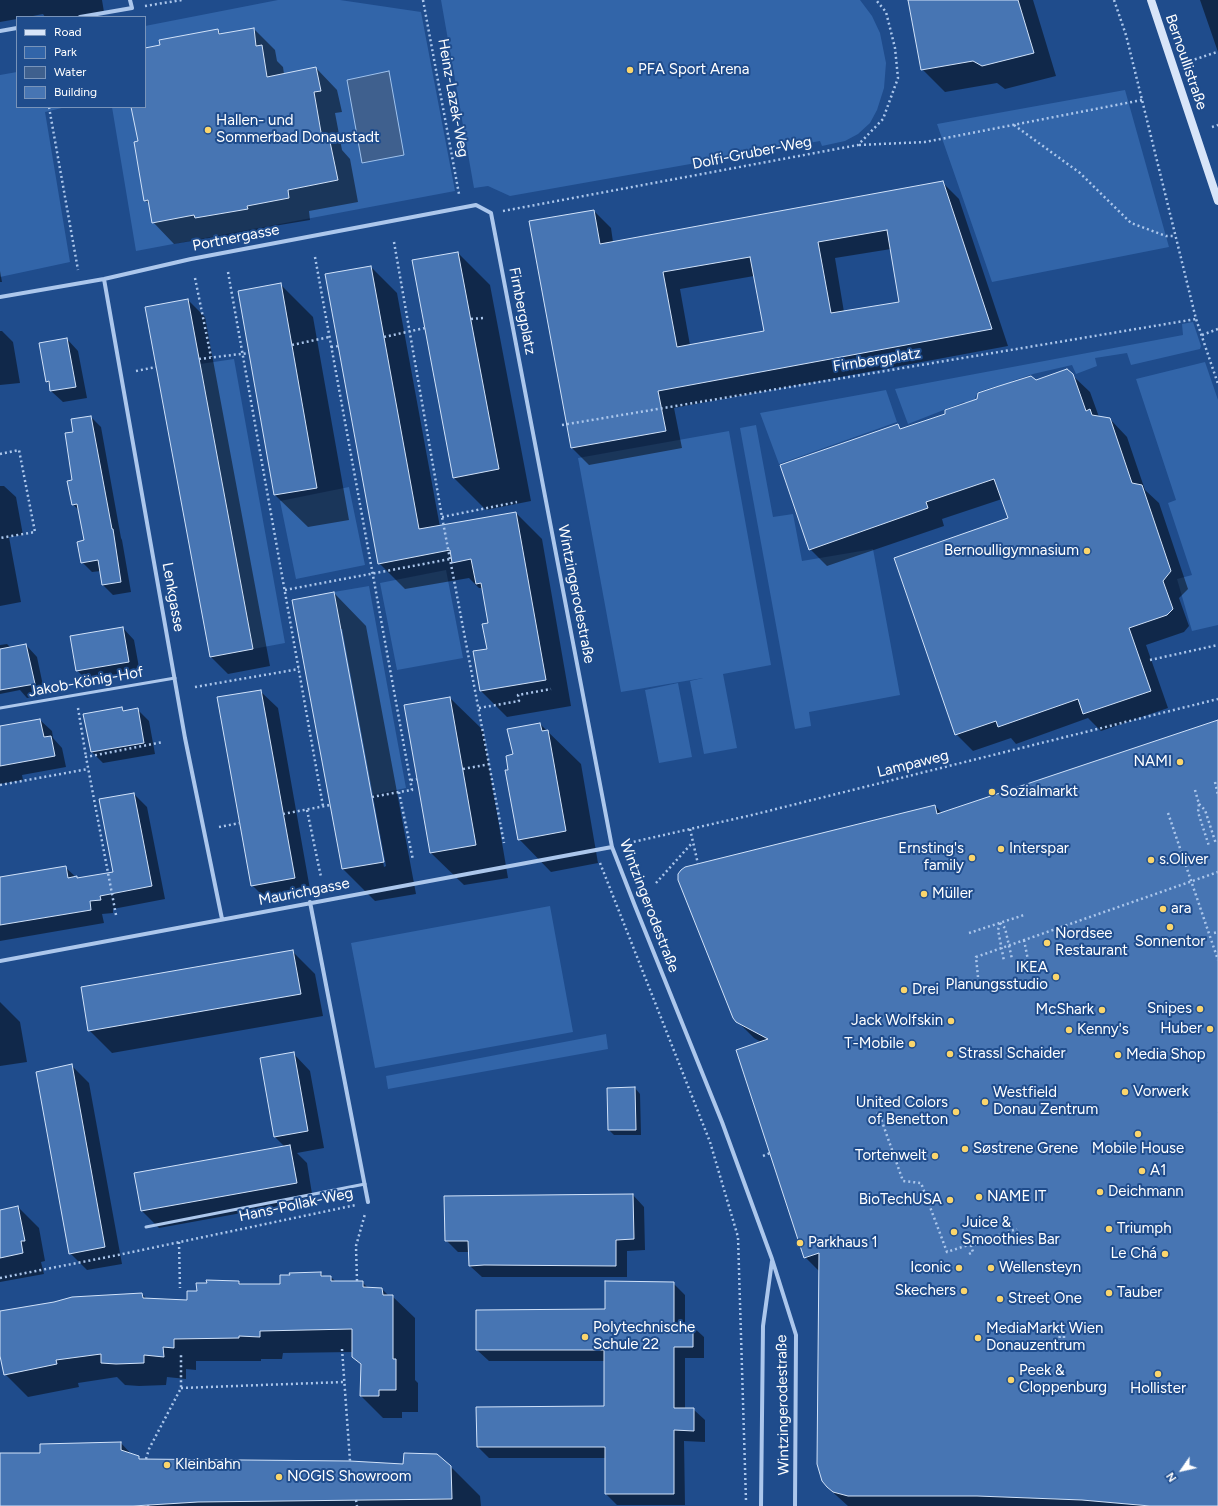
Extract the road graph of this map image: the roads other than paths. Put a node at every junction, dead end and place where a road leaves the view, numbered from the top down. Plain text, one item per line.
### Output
1 (130, 0) edge
2 (1151, 0) edge
3 (86, 16) edge
4 (16, 28) edge
5 (0, 31) edge
6 (1218, 201) edge
7 (476, 205) joint
8 (104, 279) junction
9 (0, 297) edge
10 (533, 430) joint
11 (175, 678) junction
12 (0, 708) edge
13 (612, 846) junction
14 (310, 902) junction
15 (222, 919) junction
16 (0, 961) edge
17 (365, 1184) junction
18 (368, 1202) road end
19 (146, 1227) dead end
20 (772, 1259) junction
21 (761, 1506) edge
22 (796, 1506) edge

1 - 3 street
2 - 6 street, Bernoullistraße
4 - 5 street
7 - 8 street, Portnergasse
7 - 10 street, Firnbergplatz
8 - 9 street, Portnergasse
8 - 11 street, Lenkgasse
10 - 13 street, Wintzingerodestraße
11 - 12 lane, Jakob-König-Hof
11 - 15 street, Lenkgasse
13 - 14 street, Maurichgasse
13 - 20 street, Wintzingerodestraße
14 - 15 street, Maurichgasse
14 - 17 street, Hans-Pollak-Weg
15 - 16 street, Maurichgasse
17 - 18 street, Hans-Pollak-Weg
17 - 19 lane
20 - 21 street, Wintzingerodestraße
20 - 22 street, Wintzingerodestraße

